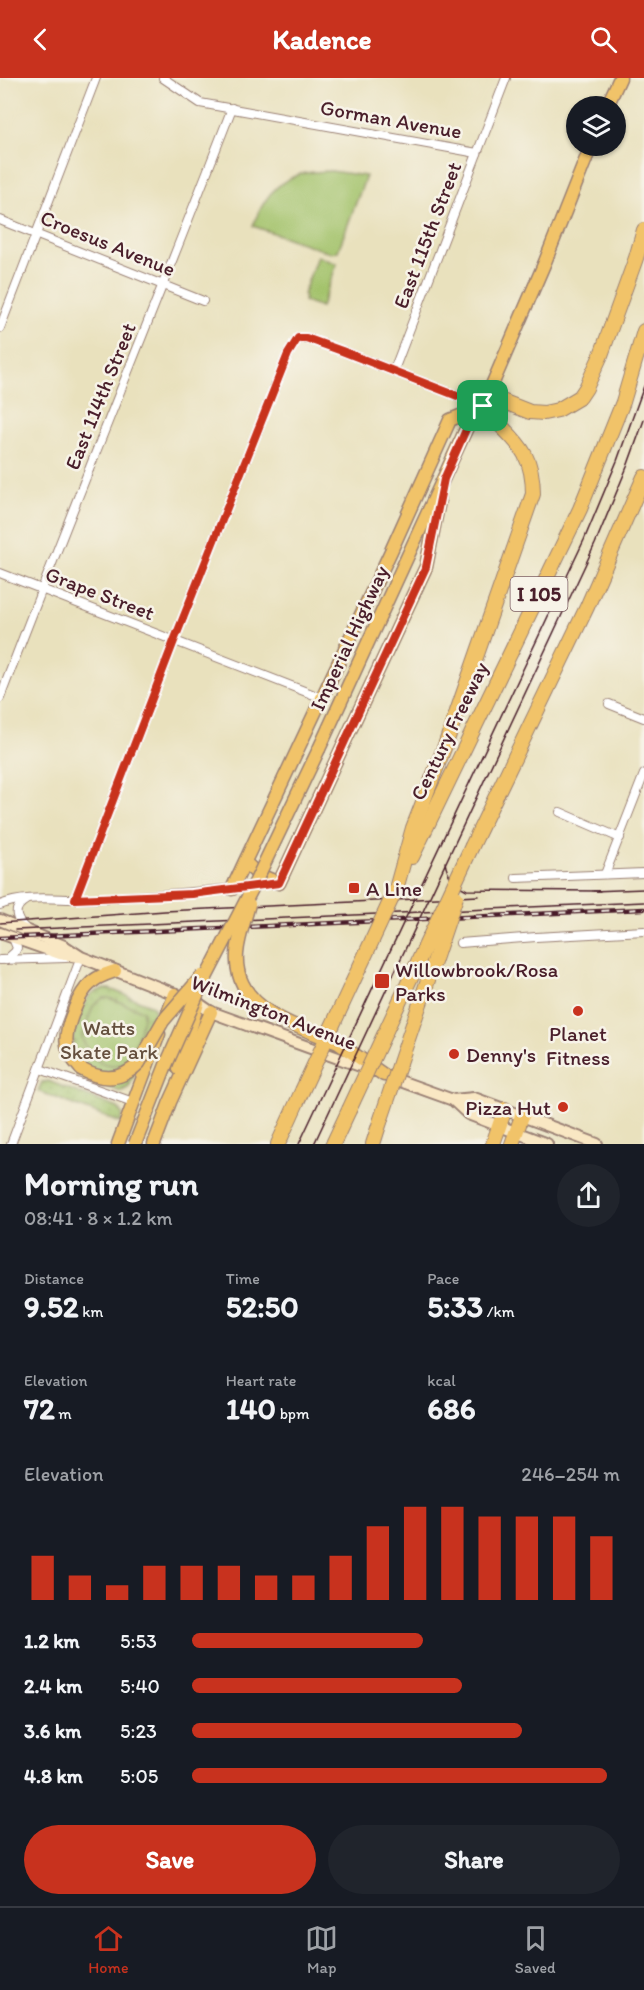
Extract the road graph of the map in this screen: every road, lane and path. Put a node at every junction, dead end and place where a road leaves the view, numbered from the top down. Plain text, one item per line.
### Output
1 (96, 78) edge
2 (163, 78) edge
3 (506, 78) edge
4 (620, 78) edge
5 (612, 96) edge
6 (232, 108) junction
7 (477, 153) junction
8 (587, 156) edge
9 (0, 220) edge
10 (644, 230) edge
11 (36, 234) junction
12 (164, 285) junction
13 (202, 301) dead end
14 (0, 328) edge
15 (644, 331) edge
16 (394, 370) junction
17 (483, 406) junction
18 (644, 477) edge
19 (444, 479) junction
20 (0, 573) edge
21 (41, 589) junction
22 (174, 641) junction
23 (0, 698) edge
24 (322, 698) junction
25 (609, 704) dead end
26 (644, 718) edge
27 (644, 774) edge
28 (560, 812) dead end
29 (620, 838) junction
30 (472, 846) junction
31 (411, 849) junction
32 (245, 862) junction
33 (644, 873) edge
34 (605, 874) junction
35 (516, 878) dead end
36 (279, 883) junction
37 (254, 885) junction
38 (232, 889) junction
39 (75, 899) junction
40 (26, 900) junction
41 (0, 905) edge
42 (0, 920) edge
43 (27, 930) junction
44 (644, 931) edge
45 (0, 933) edge
46 (13, 938) junction
47 (460, 943) dead end
48 (81, 957) junction
49 (3, 960) edge
50 (212, 964) junction
51 (115, 971) junction
52 (175, 994) junction
53 (198, 1003) junction
54 (211, 1012) junction
55 (40, 1069) junction
56 (384, 1075) junction
57 (453, 1100) junction
58 (133, 1102) junction
59 (170, 1102) junction
60 (505, 1109) junction
61 (522, 1116) junction
62 (499, 1126) junction
63 (514, 1138) edge
64 (11, 1144) edge
65 (118, 1144) edge
66 (135, 1144) edge
67 (154, 1144) edge
68 (278, 1144) edge
69 (333, 1144) edge
70 (373, 1144) edge
71 (493, 1144) edge
72 (547, 1144) edge
73 (597, 1144) edge

1 - 11 street
2 - 6 street, Gorman Avenue
3 - 7 street, East 115th Street
4 - 5 main road
6 - 7 street, Gorman Avenue
6 - 12 street, East 114th Street
7 - 16 street, East 115th Street
8 - 17 main road, Imperial Highway
9 - 11 street, Croesus Avenue
10 - 17 highway
11 - 12 street, Croesus Avenue
11 - 14 street
12 - 13 street, Croesus Avenue
12 - 21 street, East 114th Street
15 - 31 highway, Century Freeway / I 105
16 - 17 street
16 - 22 street
17 - 19 main road, Imperial Highway
17 - 24 main road
17 - 31 highway
18 - 30 highway, I 105
19 - 36 main road
19 - 37 main road, Imperial Highway, bridge
20 - 21 street, Grape Street
21 - 22 street, Grape Street
21 - 23 street, East 114th Street
22 - 24 street, Grape Street
22 - 39 street
24 - 32 main road
25 - 26 street
27 - 29 street
28 - 29 street
29 - 34 street
30 - 69 highway, I 105, bridge
30 - 70 highway, bridge
31 - 68 highway, Century Freeway / I 105, bridge
32 - 36 main road
32 - 38 main road
33 - 34 street
34 - 35 street
36 - 38 street
37 - 50 main road, Imperial Highway, bridge
37 - 56 main road, bridge
38 - 39 street
39 - 40 street
40 - 41 street
40 - 43 street
42 - 43 main road, Wilmington Avenue
43 - 48 main road, Wilmington Avenue
44 - 47 street
45 - 46 main road, Wilmington Avenue
46 - 48 main road, Wilmington Avenue
46 - 49 street
48 - 49 street
48 - 51 main road, Wilmington Avenue
48 - 55 street
50 - 51 main road, bridge
50 - 66 main road, Imperial Highway, bridge
51 - 52 main road, Wilmington Avenue
52 - 53 main road, Wilmington Avenue
52 - 58 main road
53 - 54 main road, Wilmington Avenue
53 - 59 main road
54 - 56 main road, Wilmington Avenue
54 - 59 main road
55 - 58 street
55 - 64 street
56 - 57 main road, Wilmington Avenue
57 - 60 main road, Wilmington Avenue
57 - 62 main road, Wilmington Avenue
58 - 65 main road
59 - 67 main road
60 - 61 main road, Wilmington Avenue
60 - 62 highway
61 - 63 highway
61 - 73 main road, Wilmington Avenue
62 - 63 main road, Wilmington Avenue
62 - 71 highway
63 - 72 main road, Wilmington Avenue

